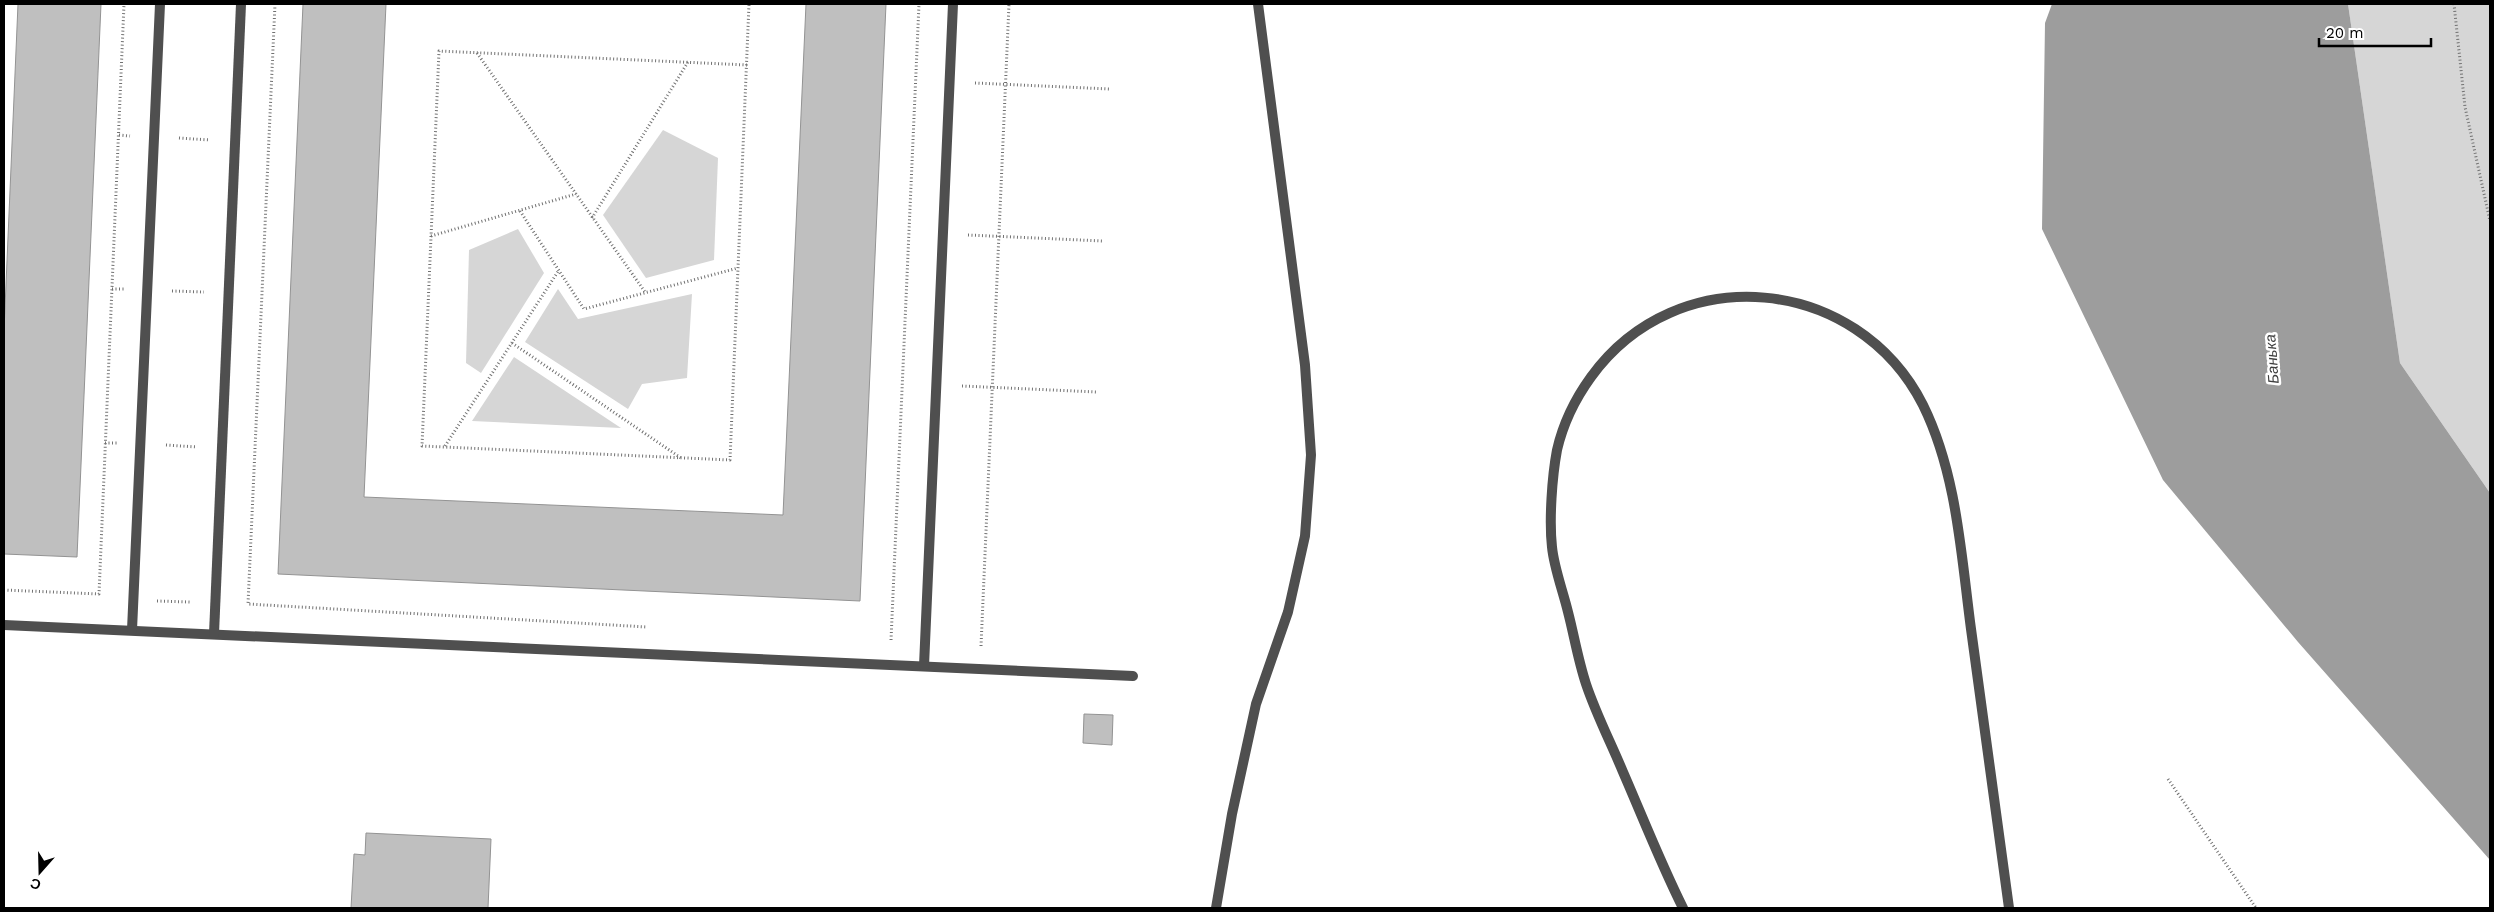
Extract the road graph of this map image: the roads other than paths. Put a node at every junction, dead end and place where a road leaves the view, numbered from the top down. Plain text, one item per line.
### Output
1 (160, 4) edge
2 (241, 4) edge
3 (953, 4) edge
4 (1258, 4) edge
5 (4, 625) edge
6 (132, 630) junction
7 (214, 634) junction
8 (924, 666) junction
9 (1133, 676) dead end
10 (1216, 908) edge
11 (1683, 908) edge
12 (2009, 908) edge

1 - 6 street
2 - 7 street
3 - 8 street
4 - 10 street
5 - 6 street
6 - 7 street
7 - 8 street
8 - 9 street
11 - 12 street

